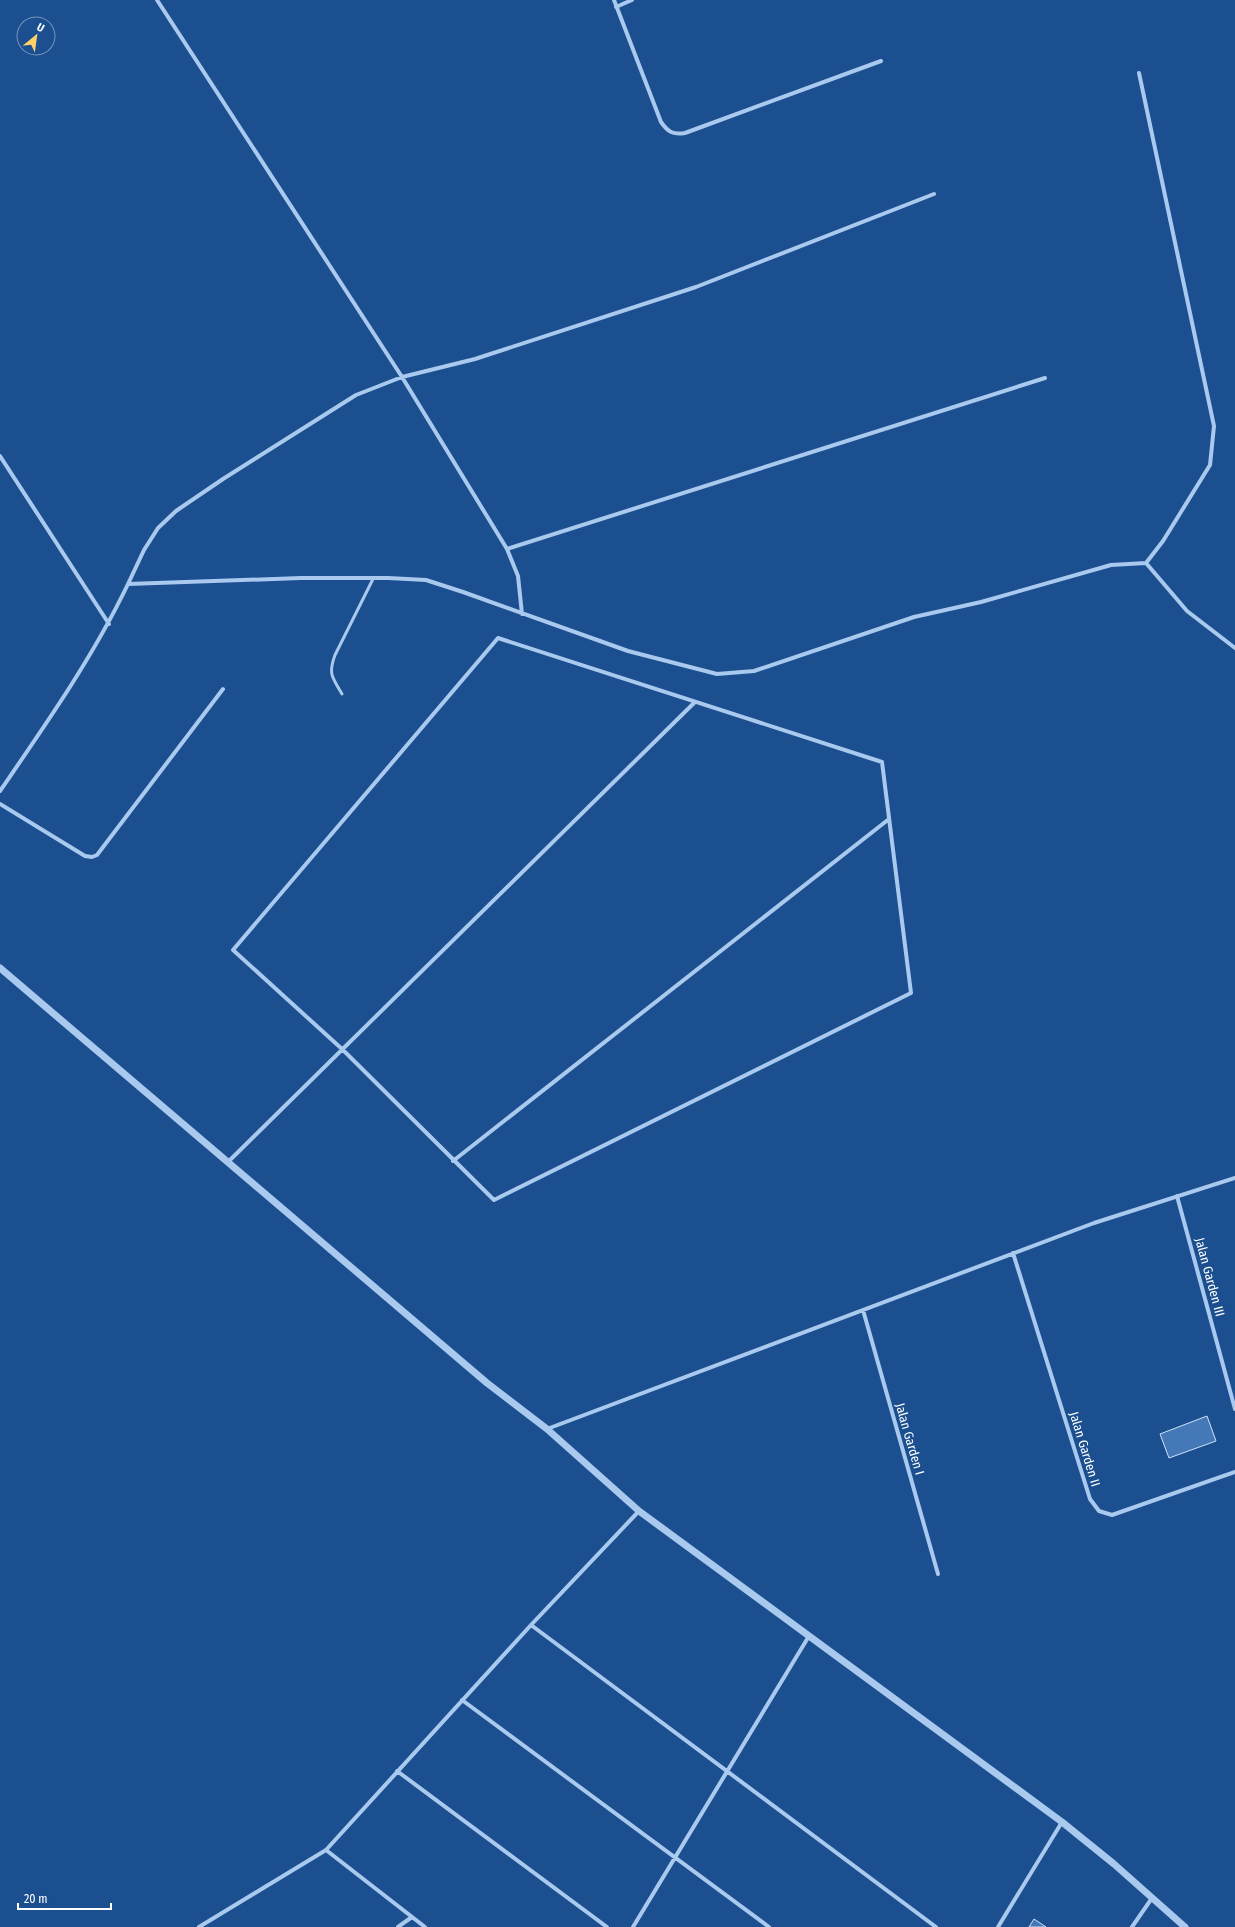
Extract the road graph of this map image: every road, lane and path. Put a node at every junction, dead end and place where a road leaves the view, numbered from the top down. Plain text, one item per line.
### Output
1 (157, 0) edge
2 (614, 0) edge
3 (632, 0) edge
4 (616, 7) junction
5 (881, 60) dead end
6 (1139, 72) dead end
7 (934, 194) dead end
8 (402, 377) junction
9 (1045, 378) dead end
10 (0, 456) edge
11 (507, 549) junction
12 (1146, 563) junction
13 (373, 578) junction
14 (128, 584) junction
15 (522, 614) junction
16 (109, 624) junction
17 (1235, 648) edge
18 (223, 689) dead end
19 (342, 694) dead end
20 (695, 702) junction
21 (0, 791) edge
22 (0, 804) edge
23 (889, 819) junction
24 (0, 968) edge
25 (342, 1049) junction
26 (453, 1161) junction
27 (228, 1162) junction
28 (1235, 1178) edge
29 (1177, 1196) junction
30 (1013, 1253) junction
31 (863, 1310) junction
32 (1235, 1408) edge
33 (547, 1429) junction
34 (1235, 1472) edge
35 (639, 1511) junction
36 (938, 1574) dead end
37 (531, 1625) junction
38 (810, 1636) junction
39 (462, 1700) junction
40 (397, 1772) junction
41 (728, 1772) junction
42 (1062, 1822) junction
43 (326, 1850) junction
44 (675, 1858) junction
45 (1152, 1898) junction
46 (412, 1917) junction
47 (199, 1927) edge
48 (398, 1927) edge
49 (425, 1927) edge
50 (607, 1927) edge
51 (633, 1927) edge
52 (769, 1927) edge
53 (936, 1927) edge
54 (998, 1927) edge
55 (1132, 1927) edge
56 (1185, 1927) edge

1 - 8 street
2 - 4 street
3 - 4 street
4 - 5 street
6 - 12 street
7 - 8 street
8 - 11 street
8 - 14 street
9 - 11 street
10 - 16 street
11 - 15 street
12 - 15 street
12 - 17 street
13 - 14 street
13 - 15 street
13 - 19 lane
14 - 16 street
16 - 21 street
18 - 22 street
20 - 23 street
20 - 25 street
20 - 25 street
23 - 26 street
23 - 26 street
24 - 27 street
25 - 26 street
25 - 27 street
27 - 33 street
28 - 29 street
29 - 30 street
29 - 32 street, Jalan Garden III
30 - 31 street
30 - 34 street, Jalan Garden II
31 - 33 street
31 - 36 street, Jalan Garden I
33 - 35 street
35 - 37 street
35 - 38 street
37 - 39 street
37 - 41 street
38 - 41 street
38 - 42 street
39 - 40 street
39 - 44 street
40 - 43 street
40 - 50 street
41 - 44 street
41 - 53 street
42 - 45 street
42 - 54 street
43 - 46 street
43 - 47 street
44 - 51 street
44 - 52 street
45 - 55 street
45 - 56 street
46 - 48 street
46 - 49 street

